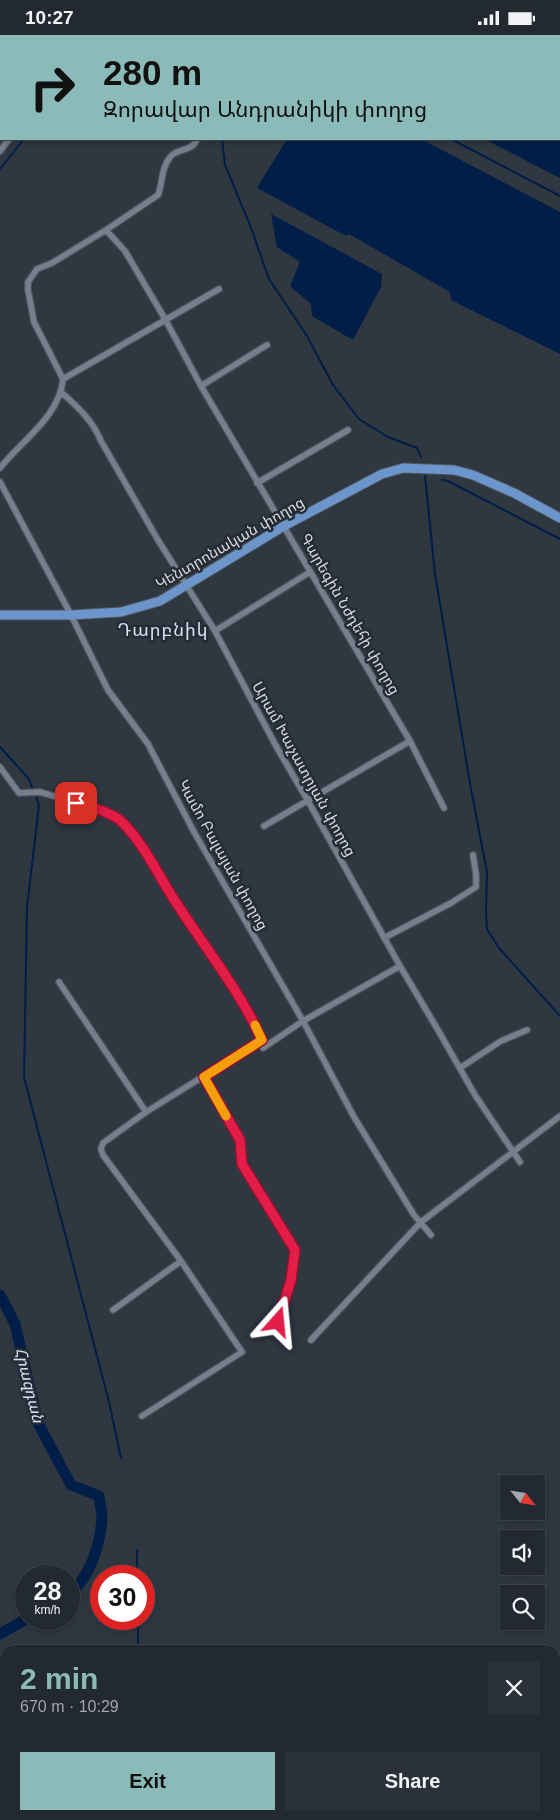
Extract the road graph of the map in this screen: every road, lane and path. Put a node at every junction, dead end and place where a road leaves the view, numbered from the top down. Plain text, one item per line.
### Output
1 (8, 140) edge
2 (197, 140) edge
3 (0, 151) edge
4 (106, 230) junction
5 (219, 289) dead end
6 (165, 319) junction
7 (267, 345) dead end
8 (63, 379) junction
9 (201, 386) junction
10 (62, 393) junction
11 (348, 430) dead end
12 (0, 468) edge
13 (0, 483) edge
14 (257, 483) junction
15 (560, 518) edge
16 (284, 526) junction
17 (310, 572) junction
18 (187, 585) junction
19 (0, 615) edge
20 (71, 615) junction
21 (215, 631) junction
22 (410, 741) junction
23 (0, 767) edge
24 (308, 801) junction
25 (444, 809) dead end
26 (264, 826) dead end
27 (473, 855) dead end
28 (384, 938) junction
29 (400, 966) junction
30 (59, 982) dead end
31 (303, 1021) junction
32 (526, 1030) dead end
33 (262, 1040) junction
34 (460, 1068) junction
35 (204, 1077) junction
36 (146, 1112) junction
37 (560, 1116) edge
38 (514, 1151) junction
39 (520, 1162) dead end
40 (421, 1222) junction
41 (431, 1235) dead end
42 (181, 1261) junction
43 (113, 1310) dead end
44 (278, 1322) dead end
45 (311, 1340) dead end
46 (142, 1417) dead end

1 - 3 street
2 - 4 street
4 - 6 street, Գարեգին Նժդեհի փողոց
4 - 8 street
5 - 6 street
6 - 8 street
6 - 9 street, Գարեգին Նժդեհի փողոց
7 - 9 street
8 - 10 street
9 - 14 street, Գարեգին Նժդեհի փողոց
10 - 12 street
10 - 18 street, Արամ Խաչատրյան փողոց
11 - 14 street
13 - 20 street, Կամո Բալայան փողոց
14 - 16 street, Գարեգին Նժդեհի փողոց
15 - 16 main road, Կենտրոնական փողոց
16 - 17 street, Գարեգին Նժդեհի փողոց
16 - 18 main road, Կենտրոնական փողոց
17 - 21 street
17 - 22 street, Գարեգին Նժդեհի փողոց
18 - 20 main road, Կենտրոնական փողոց
18 - 21 street, Արամ Խաչատրյան փողոց
19 - 20 main road, Կենտրոնական փողոց
20 - 31 street, Կամո Բալայան փողոց
21 - 24 street, Արամ Խաչատրյան փողոց
22 - 24 street
22 - 25 street, Գարեգին Նժդեհի փողոց
23 - 33 street
24 - 26 street
24 - 28 street, Արամ Խաչատրյան փողոց
27 - 28 street
28 - 29 street, Արամ Խաչատրյան փողոց
29 - 31 street
29 - 34 street, Արամ Խաչատրյան փողոց
30 - 36 street
31 - 33 street
31 - 40 street, Կամո Բալայան փողոց
32 - 34 street
33 - 35 street
34 - 38 street, Արամ Խաչատրյան փողոց
35 - 36 street
35 - 44 street
36 - 42 street
37 - 38 street
38 - 39 street, Արամ Խաչատրյան փողոց
38 - 40 street
40 - 41 street, Կամո Բալայան փողոց
40 - 45 street
42 - 43 street
42 - 46 street

